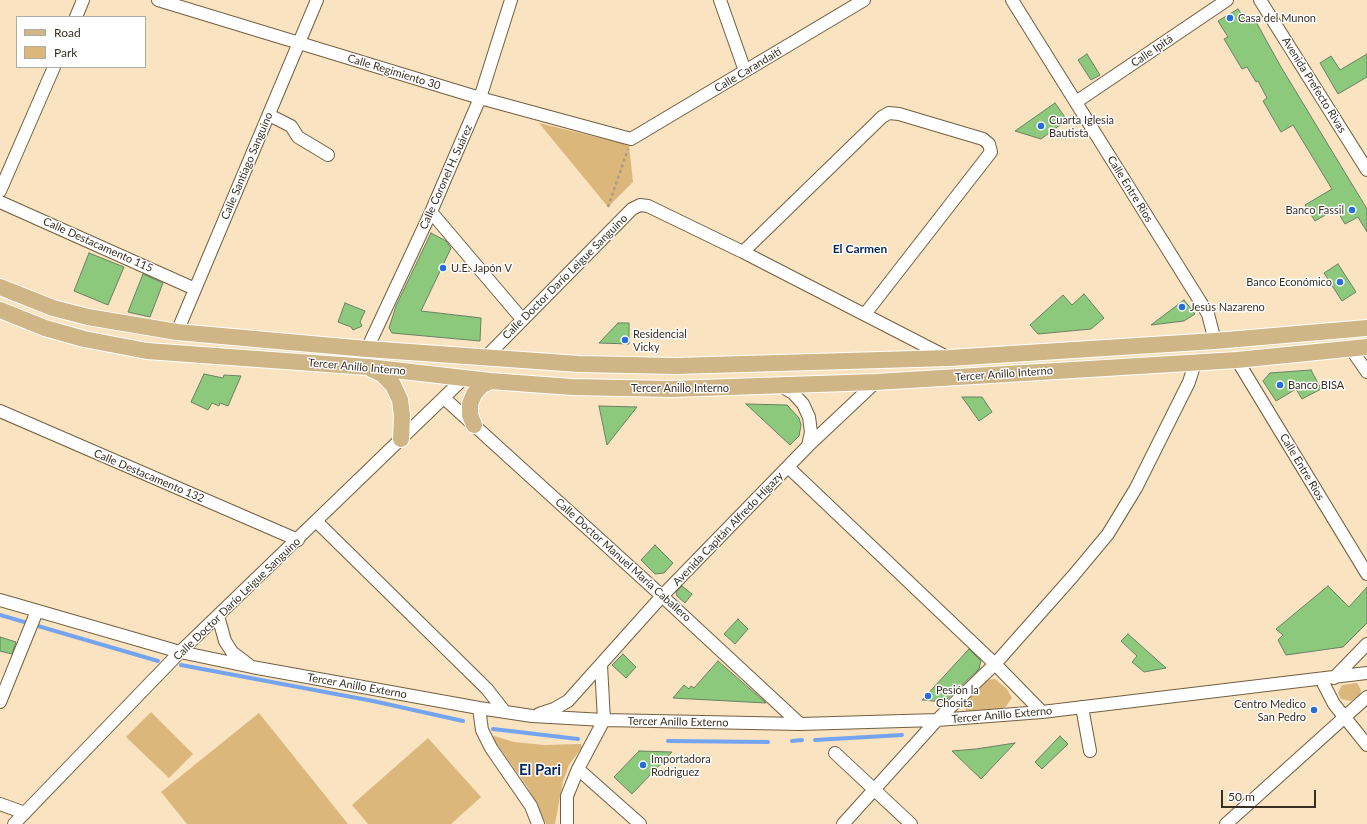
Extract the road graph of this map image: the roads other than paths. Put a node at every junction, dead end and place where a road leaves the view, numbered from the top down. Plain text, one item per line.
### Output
1 (83, 0) edge
2 (158, 0) edge
3 (317, 0) edge
4 (511, 0) edge
5 (720, 0) edge
6 (864, 0) edge
7 (1012, 0) edge
8 (1227, 0) edge
9 (1260, 0) edge
10 (76, 16) edge
11 (300, 42) junction
12 (54, 68) edge
13 (745, 71) junction
14 (480, 98) junction
15 (1076, 102) junction
16 (269, 115) junction
17 (632, 139) joint
18 (328, 155) dead end
19 (1367, 170) edge
20 (0, 191) edge
21 (0, 202) edge
22 (431, 212) junction
23 (743, 252) junction
24 (0, 287) edge
25 (195, 289) junction
26 (0, 310) edge
27 (865, 314) junction
28 (522, 319) junction
29 (1367, 328) edge
30 (178, 332) junction
31 (916, 341) junction
32 (1215, 341) junction
33 (348, 346) junction
34 (1105, 348) junction
35 (1359, 348) edge
36 (367, 349) junction
37 (147, 351) junction
38 (1034, 352) junction
39 (485, 358) junction
40 (949, 358) junction
41 (916, 359) junction
42 (1237, 360) junction
43 (543, 362) junction
44 (1196, 362) junction
45 (368, 367) junction
46 (1071, 370) junction
47 (1367, 372) edge
48 (997, 375) junction
49 (463, 379) junction
50 (490, 381) junction
51 (876, 382) junction
52 (781, 386) junction
53 (444, 398) junction
54 (0, 411) edge
55 (474, 425) junction
56 (400, 439) junction
57 (808, 446) junction
58 (788, 467) junction
59 (316, 522) junction
60 (298, 540) junction
61 (1367, 574) edge
62 (662, 596) junction
63 (0, 600) edge
64 (35, 616) junction
65 (218, 616) junction
66 (1367, 644) edge
67 (178, 655) junction
68 (995, 664) junction
69 (601, 665) junction
70 (252, 667) junction
71 (1367, 673) edge
72 (1334, 678) junction
73 (1321, 679) junction
74 (1367, 697) edge
75 (0, 702) edge
76 (1082, 707) junction
77 (479, 708) junction
78 (505, 712) junction
79 (1042, 712) junction
80 (532, 716) junction
81 (1344, 717) junction
82 (604, 720) junction
83 (937, 720) junction
84 (800, 724) junction
85 (1367, 745) edge
86 (1090, 751) dead end
87 (835, 753) dead end
88 (578, 769) junction
89 (874, 789) junction
90 (0, 804) edge
91 (25, 813) junction
92 (14, 824) edge
93 (538, 824) edge
94 (567, 824) edge
95 (640, 824) edge
96 (843, 824) edge
97 (911, 824) edge
98 (1226, 824) edge

1 - 10 street
2 - 11 street, Calle Regimiento 30
3 - 11 street, Calle Santiago Sanguino
4 - 14 street, Calle Coronel H. Suárez
5 - 13 street
6 - 13 street, Calle Carandaití
7 - 15 street, Calle Entre Rios
8 - 15 street, Calle Ipitá
9 - 19 street, Avenida Prefecto Rivas
11 - 14 street, Calle Regimiento 30
11 - 16 street, Calle Santiago Sanguino
12 - 20 street
13 - 17 street, Calle Carandaití
14 - 17 street, Calle Regimiento 30
14 - 22 street, Calle Coronel H. Suárez
15 - 32 street, Calle Entre Rios
16 - 18 street
16 - 25 street, Calle Santiago Sanguino
21 - 25 street, Calle Destacamento 115
22 - 28 street
22 - 36 street, Calle Coronel H. Suárez
23 - 27 street
23 - 27 street
23 - 28 street, Calle Doctor Darío Leigue Sanguino
24 - 30 main road, Tercer Anillo Interno
25 - 30 street, Calle Santiago Sanguino
26 - 37 main road, Tercer Anillo Interno
27 - 31 street
28 - 39 street, Calle Doctor Darío Leigue Sanguino
29 - 32 main road, Tercer Anillo Interno
30 - 33 main road, Tercer Anillo Interno
30 - 37 main road
31 - 40 street
31 - 41 street
32 - 34 main road, Tercer Anillo Interno
33 - 36 main road, Tercer Anillo Interno
33 - 49 main road
34 - 38 main road, Tercer Anillo Interno
34 - 46 main road
35 - 42 main road, Tercer Anillo Interno
35 - 47 street
36 - 39 main road, Tercer Anillo Interno
37 - 45 main road, Tercer Anillo Interno
38 - 40 main road, Tercer Anillo Interno
38 - 48 main road
39 - 43 main road, Tercer Anillo Interno
40 - 41 main road, Tercer Anillo Interno
41 - 43 main road, Tercer Anillo Interno
42 - 44 main road, Tercer Anillo Interno
42 - 61 street, Calle Entre Rios
43 - 49 main road
44 - 46 main road, Tercer Anillo Interno
44 - 68 street
45 - 49 main road, Tercer Anillo Interno
45 - 56 main road
46 - 48 main road, Tercer Anillo Interno
48 - 51 main road, Tercer Anillo Interno
49 - 50 main road, Tercer Anillo Interno
49 - 53 street, Calle Doctor Darío Leigue Sanguino
50 - 52 main road, Tercer Anillo Interno
50 - 55 main road
51 - 52 main road, Tercer Anillo Interno
51 - 57 street, Avenida Capitán Alfredo Higazy
52 - 57 street
53 - 55 street, Calle Doctor Manuel María Caballero
53 - 56 street, Calle Doctor Darío Leigue Sanguino
54 - 60 street, Calle Destacamento 132
55 - 62 street, Calle Doctor Manuel María Caballero
56 - 59 street, Calle Doctor Darío Leigue Sanguino
57 - 58 street, Avenida Capitán Alfredo Higazy
58 - 62 street, Avenida Capitán Alfredo Higazy
58 - 68 street
59 - 60 street, Calle Doctor Darío Leigue Sanguino
59 - 78 street
60 - 65 street, Calle Doctor Darío Leigue Sanguino
62 - 69 street, Avenida Capitán Alfredo Higazy
62 - 84 street, Calle Doctor Manuel María Caballero
63 - 64 street, Tercer Anillo Externo
64 - 67 street, Tercer Anillo Externo
64 - 75 street
65 - 67 street, Calle Doctor Darío Leigue Sanguino
65 - 70 street
66 - 72 street
67 - 70 street, Tercer Anillo Externo
67 - 91 street, Calle Doctor Darío Leigue Sanguino
68 - 79 street
68 - 83 street
69 - 80 street, Avenida Capitán Alfredo Higazy
69 - 82 street
70 - 77 street, Tercer Anillo Externo
71 - 72 street, Tercer Anillo Externo
72 - 73 street, Tercer Anillo Externo
73 - 76 street, Tercer Anillo Externo
73 - 81 street
74 - 81 street
76 - 79 street, Tercer Anillo Externo
76 - 86 street
77 - 78 street, Tercer Anillo Externo
77 - 93 street
78 - 80 street, Tercer Anillo Externo
79 - 83 street, Tercer Anillo Externo
80 - 82 street, Tercer Anillo Externo
81 - 85 street
81 - 98 street
82 - 84 street, Tercer Anillo Externo
82 - 88 street
83 - 84 street, Tercer Anillo Externo
83 - 89 street
87 - 89 street
88 - 94 street
88 - 95 street
89 - 96 street
89 - 97 street
90 - 91 street
91 - 92 street, Calle Doctor Darío Leigue Sanguino

